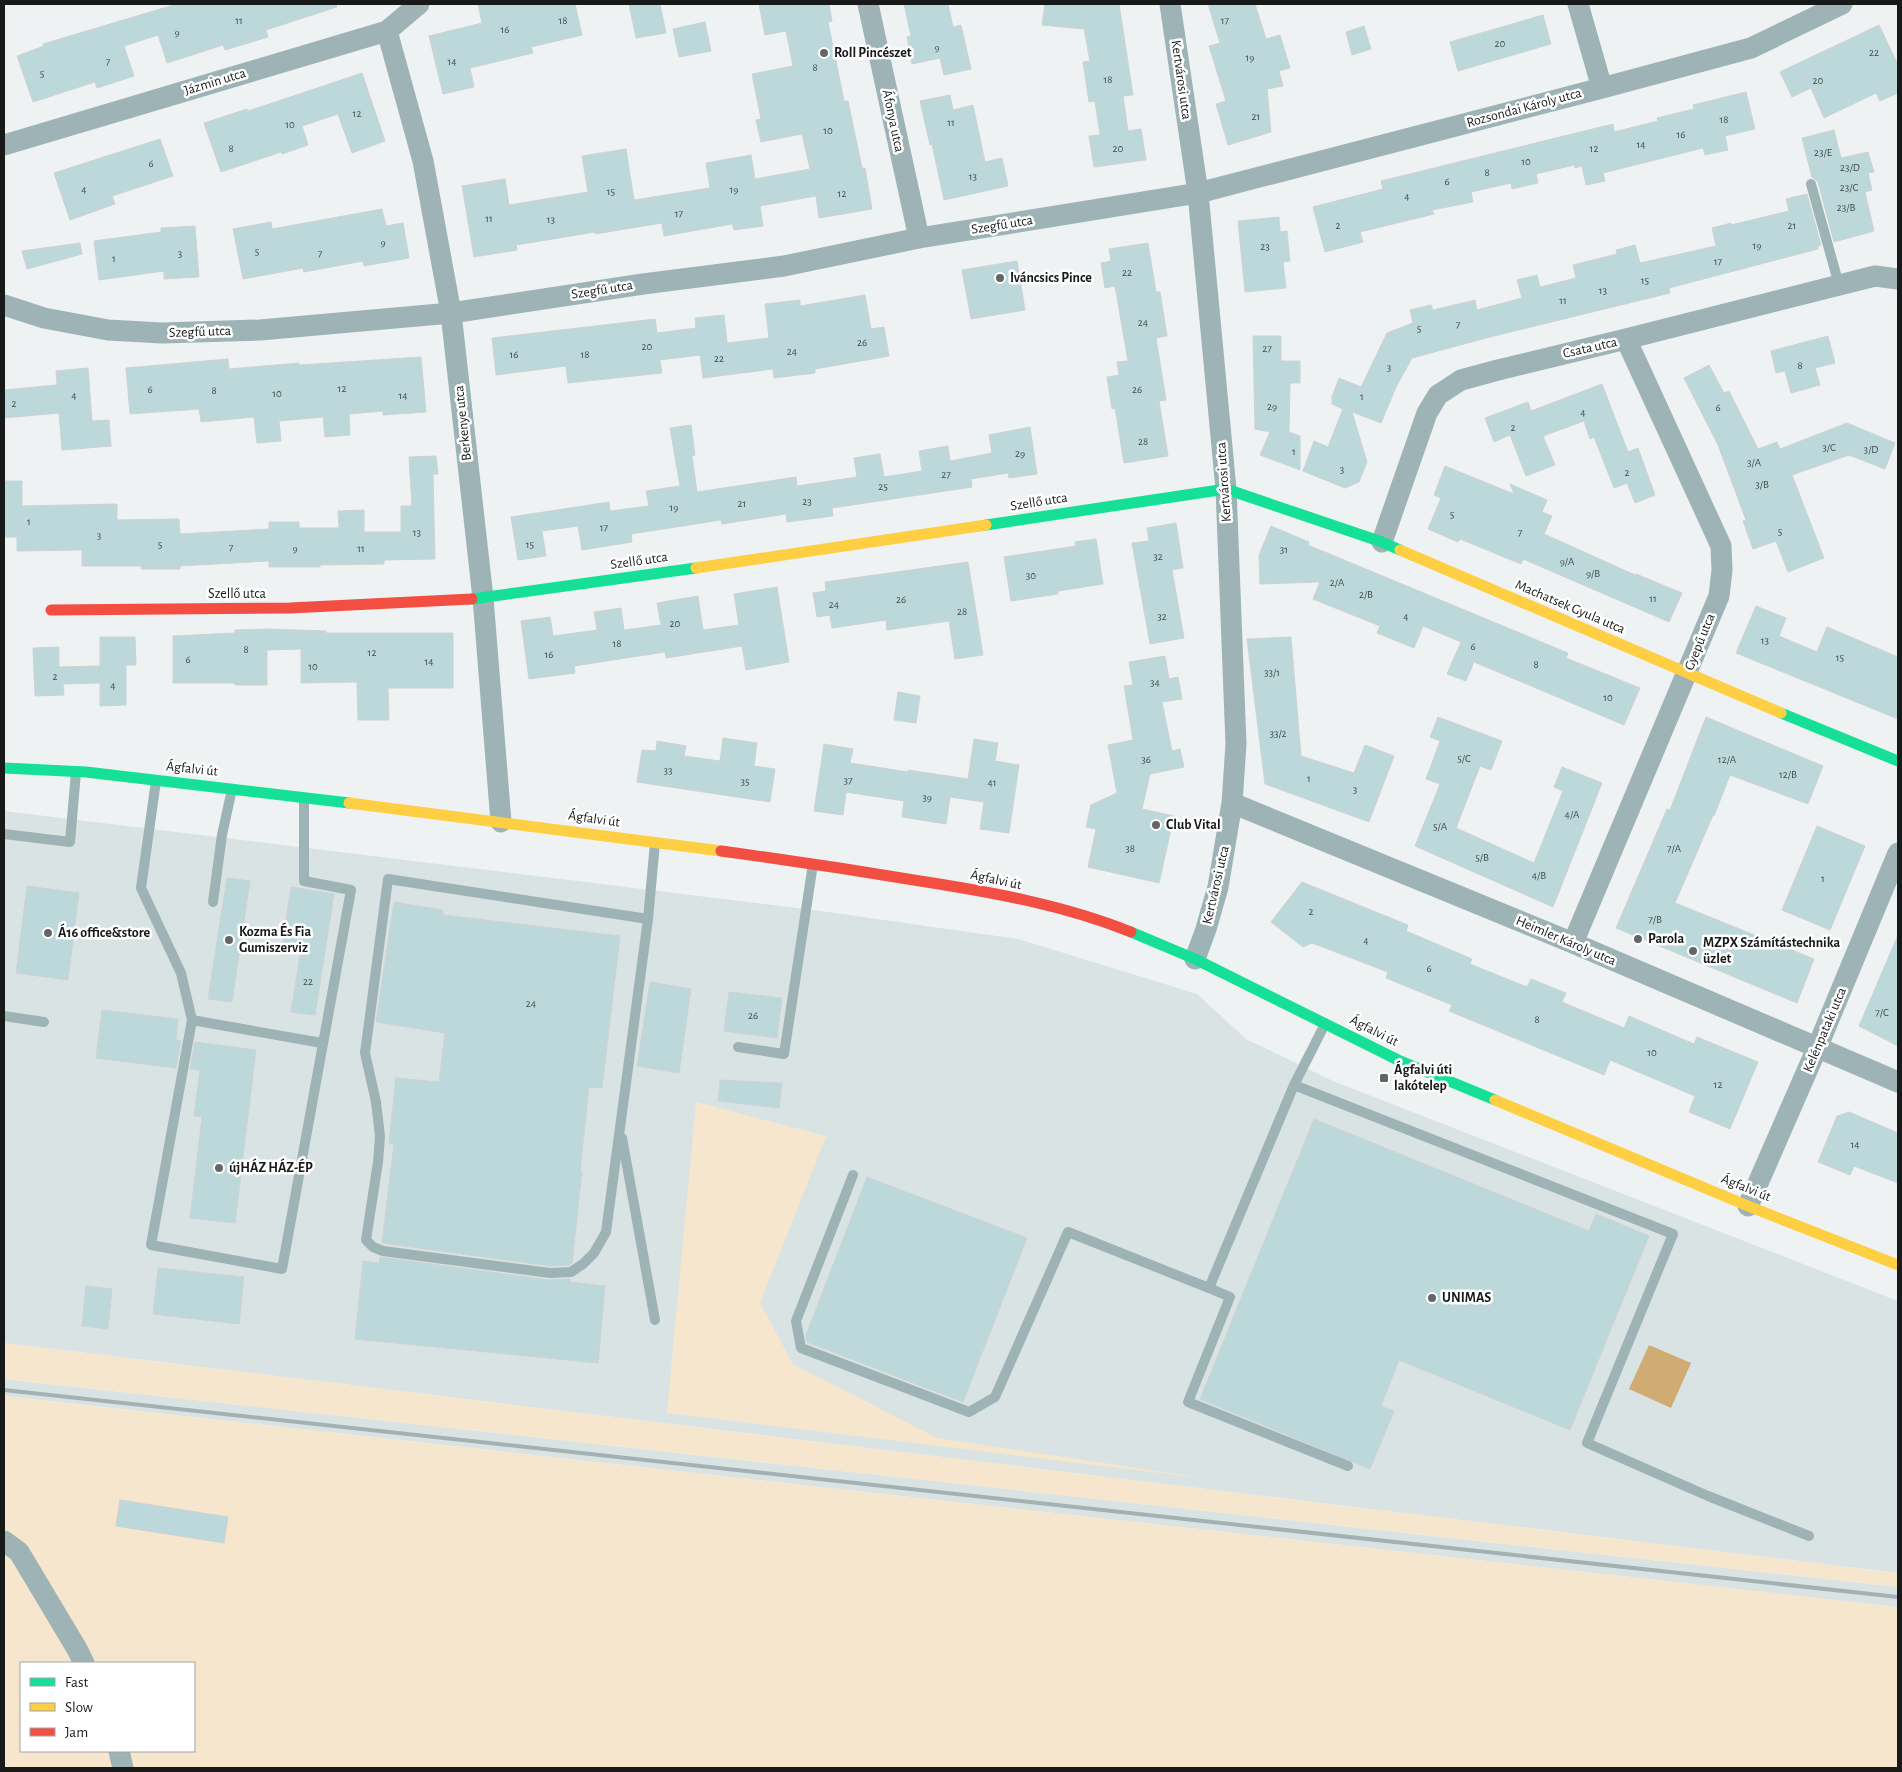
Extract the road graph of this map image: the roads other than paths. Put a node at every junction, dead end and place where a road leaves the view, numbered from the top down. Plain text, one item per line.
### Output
1 (419, 4) edge
2 (868, 4) edge
3 (1170, 4) edge
4 (1578, 4) edge
5 (1842, 4) edge
6 (388, 31) junction
7 (1602, 88) junction
8 (4, 146) edge
9 (1812, 184) dead end
10 (1198, 193) junction
11 (919, 238) junction
12 (1898, 279) edge
13 (1839, 285) junction
14 (4, 305) edge
15 (451, 313) junction
16 (1626, 339) junction
17 (1226, 489) junction
18 (1382, 542) junction
19 (483, 598) junction
20 (51, 610) dead end
21 (1687, 674) junction
22 (1898, 761) edge
23 (4, 768) edge
24 (21, 769) junction
25 (76, 771) junction
26 (4, 774) edge
27 (156, 780) junction
28 (232, 788) junction
29 (304, 796) junction
30 (1232, 803) junction
31 (501, 822) junction
32 (4, 834) edge
33 (655, 842) junction
34 (1898, 853) edge
35 (813, 863) junction
36 (213, 902) dead end
37 (648, 919) junction
38 (1573, 944) junction
39 (1195, 959) junction
40 (4, 1016) edge
41 (192, 1020) junction
42 (44, 1022) dead end
43 (1325, 1024) junction
44 (322, 1043) junction
45 (738, 1047) dead end
46 (1818, 1048) junction
47 (1898, 1082) edge
48 (1294, 1085) junction
49 (620, 1127) junction
50 (853, 1175) dead end
51 (1748, 1206) junction
52 (1898, 1265) edge
53 (1209, 1288) junction
54 (655, 1320) dead end
55 (1348, 1466) dead end
56 (1809, 1536) dead end
57 (4, 1541) edge
58 (84, 1662) edge
59 (119, 1752) edge
60 (123, 1768) edge

1 - 6 street, Jázmin utca
2 - 11 street, Áfonya utca
3 - 10 street, Kertvárosi utca
4 - 7 street
5 - 7 street, Rozsondai Károly utca
6 - 8 street, Jázmin utca
6 - 15 street, Berkenye utca
7 - 10 street, Rozsondai Károly utca
9 - 13 lane
10 - 11 street, Szegfű utca
10 - 17 street, Kertvárosi utca
11 - 15 street, Szegfű utca
12 - 13 street, Csata utca
13 - 16 street, Csata utca
14 - 15 street, Szegfű utca
15 - 19 street, Berkenye utca
16 - 18 street, Csata utca
16 - 21 street, Gyepű utca
17 - 18 street, Machatsek Gyula utca
17 - 19 street, Szellő utca
17 - 30 street, Kertvárosi utca
18 - 21 street, Machatsek Gyula utca
19 - 20 street, Szellő utca
19 - 31 street, Berkenye utca
21 - 22 street, Machatsek Gyula utca
21 - 38 street, Gyepű utca
23 - 24 street, Ágfalvi út
24 - 25 street, Ágfalvi út
24 - 26 street, Ágfalvi út
25 - 27 street, Ágfalvi út
25 - 32 lane
27 - 28 street, Ágfalvi út
27 - 41 lane
28 - 29 street, Ágfalvi út
28 - 36 lane
29 - 31 street, Ágfalvi út
29 - 44 lane
30 - 38 street, Heimler Károly utca
30 - 39 street, Kertvárosi utca
31 - 33 street, Ágfalvi út
33 - 35 street, Ágfalvi út
33 - 37 lane
34 - 46 street, Kelénpataki utca
35 - 39 street, Ágfalvi út
35 - 45 lane
37 - 49 lane
37 - 49 lane
38 - 46 street, Heimler Károly utca
39 - 43 street, Ágfalvi út
40 - 42 lane
41 - 44 lane
41 - 44 lane
43 - 48 lane
43 - 51 street, Ágfalvi út
46 - 47 street, Heimler Károly utca
46 - 51 street, Kelénpataki utca
48 - 53 lane
48 - 56 lane
49 - 54 lane
50 - 53 lane
51 - 52 street, Ágfalvi út
53 - 55 lane
57 - 58 street
59 - 60 street

